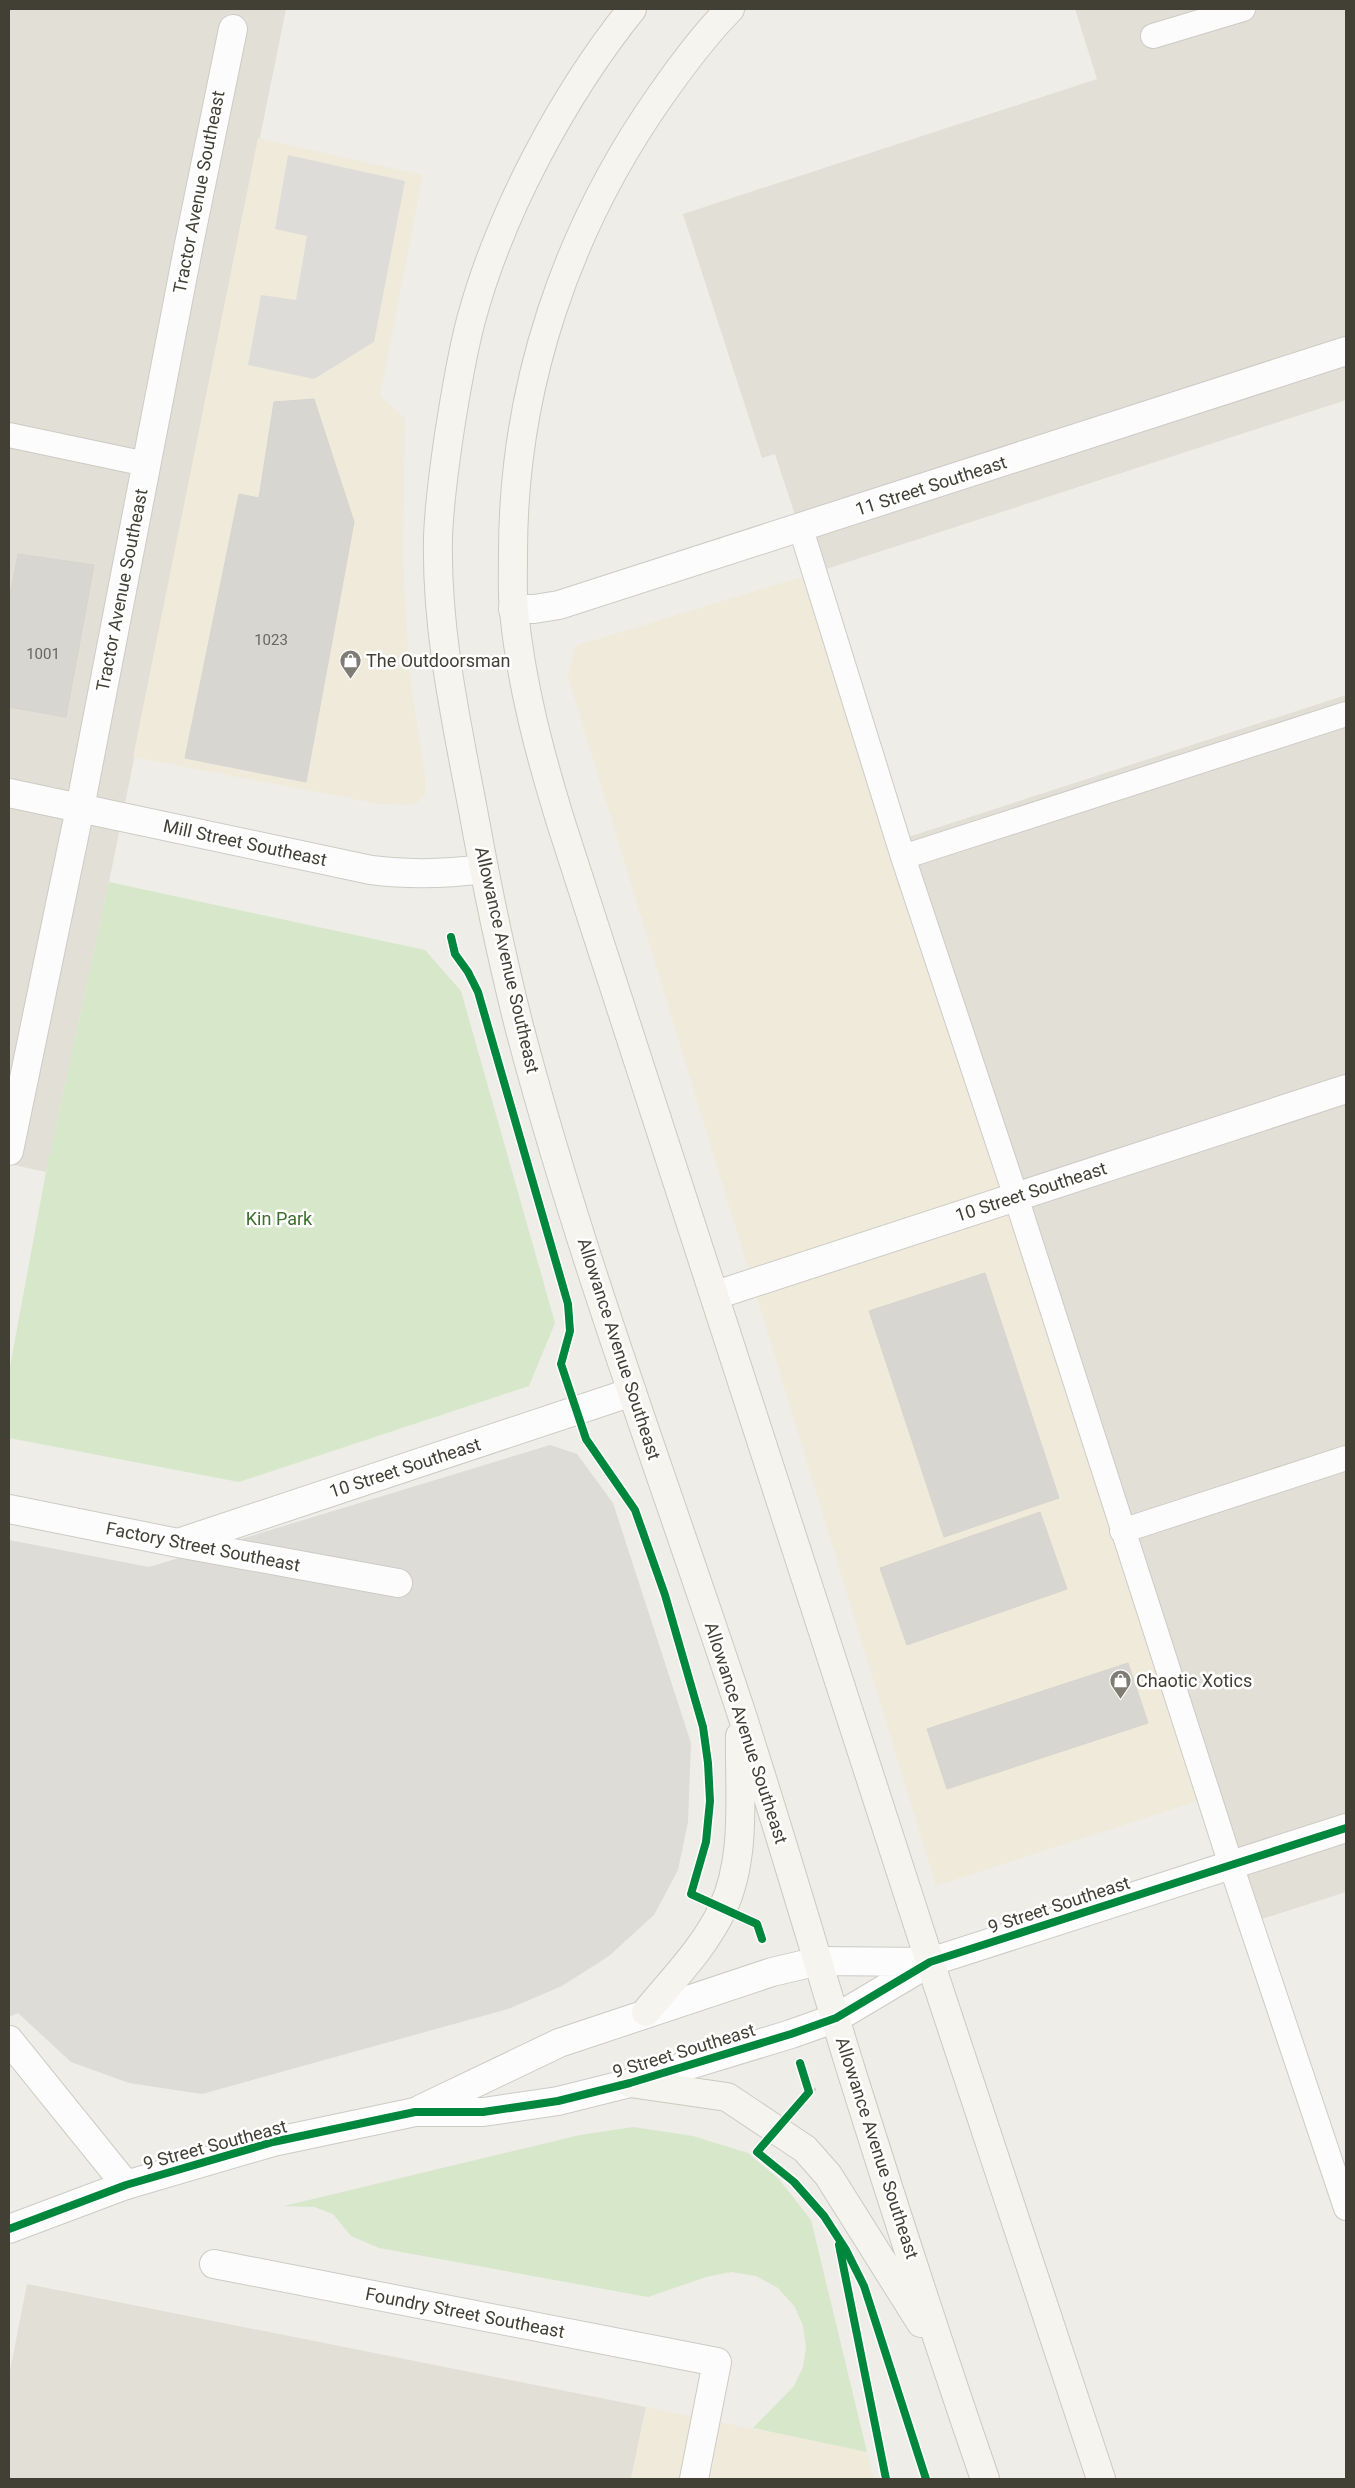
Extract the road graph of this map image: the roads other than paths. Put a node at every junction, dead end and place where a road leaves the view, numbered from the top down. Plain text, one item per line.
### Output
1 (632, 9) edge
2 (730, 9) edge
3 (1243, 9) edge
4 (233, 29) dead end
5 (1153, 36) dead end
6 (1346, 351) edge
7 (9, 435) edge
8 (146, 464) junction
9 (801, 529) junction
10 (513, 609) junction
11 (1346, 714) edge
12 (9, 793) edge
13 (80, 808) junction
14 (903, 857) junction
15 (484, 869) junction
16 (1346, 1090) edge
17 (10, 1143) edge
18 (1016, 1197) junction
19 (716, 1296) junction
20 (632, 1392) junction
21 (1346, 1458) edge
22 (9, 1509) edge
23 (1122, 1531) junction
24 (178, 1543) junction
25 (398, 1583) dead end
26 (740, 1709) junction
27 (1346, 1828) edge
28 (1231, 1865) junction
29 (819, 1961) junction
30 (930, 1962) junction
31 (646, 2012) junction
32 (836, 2018) junction
33 (9, 2040) edge
34 (630, 2084) junction
35 (416, 2112) junction
36 (126, 2185) junction
37 (1345, 2201) edge
38 (10, 2227) edge
39 (214, 2264) dead end
40 (943, 2357) junction
41 (694, 2479) edge
42 (985, 2479) edge
43 (1101, 2479) edge

1 - 15 main road, Allowance Avenue Southeast
2 - 10 main road
3 - 5 lane
4 - 8 street, Tractor Avenue Southeast
6 - 9 street, 11 Street Southeast
7 - 8 lane
8 - 13 street, Tractor Avenue Southeast
9 - 10 street, 11 Street Southeast
9 - 14 lane
10 - 19 main road
11 - 14 lane
12 - 13 street, Mill Street Southeast
13 - 15 street, Mill Street Southeast
13 - 17 street, Tractor Avenue Southeast
14 - 18 lane
15 - 20 main road, Allowance Avenue Southeast
16 - 18 street, 10 Street Southeast
18 - 19 street, 10 Street Southeast
18 - 23 lane
19 - 30 main road
20 - 24 street, 10 Street Southeast
20 - 26 main road, Allowance Avenue Southeast
21 - 23 lane
22 - 24 street, Factory Street Southeast
23 - 28 lane
24 - 25 street, Factory Street Southeast
26 - 29 main road, Allowance Avenue Southeast
26 - 31 main road
27 - 28 street, 9 Street Southeast
28 - 30 street, 9 Street Southeast
28 - 37 lane
29 - 30 street, 9 Street Southeast
29 - 31 street, 9 Street Southeast
29 - 32 main road, Allowance Avenue Southeast
30 - 32 street, 9 Street Southeast
30 - 43 main road
31 - 35 street, 9 Street Southeast
32 - 34 street, 9 Street Southeast
32 - 40 main road, Allowance Avenue Southeast
33 - 36 street
34 - 35 street, 9 Street Southeast
34 - 40 main road
35 - 36 street, 9 Street Southeast
36 - 38 street, 9 Street Southeast
39 - 41 street, Foundry Street Southeast
40 - 42 main road, Allowance Avenue Southeast

